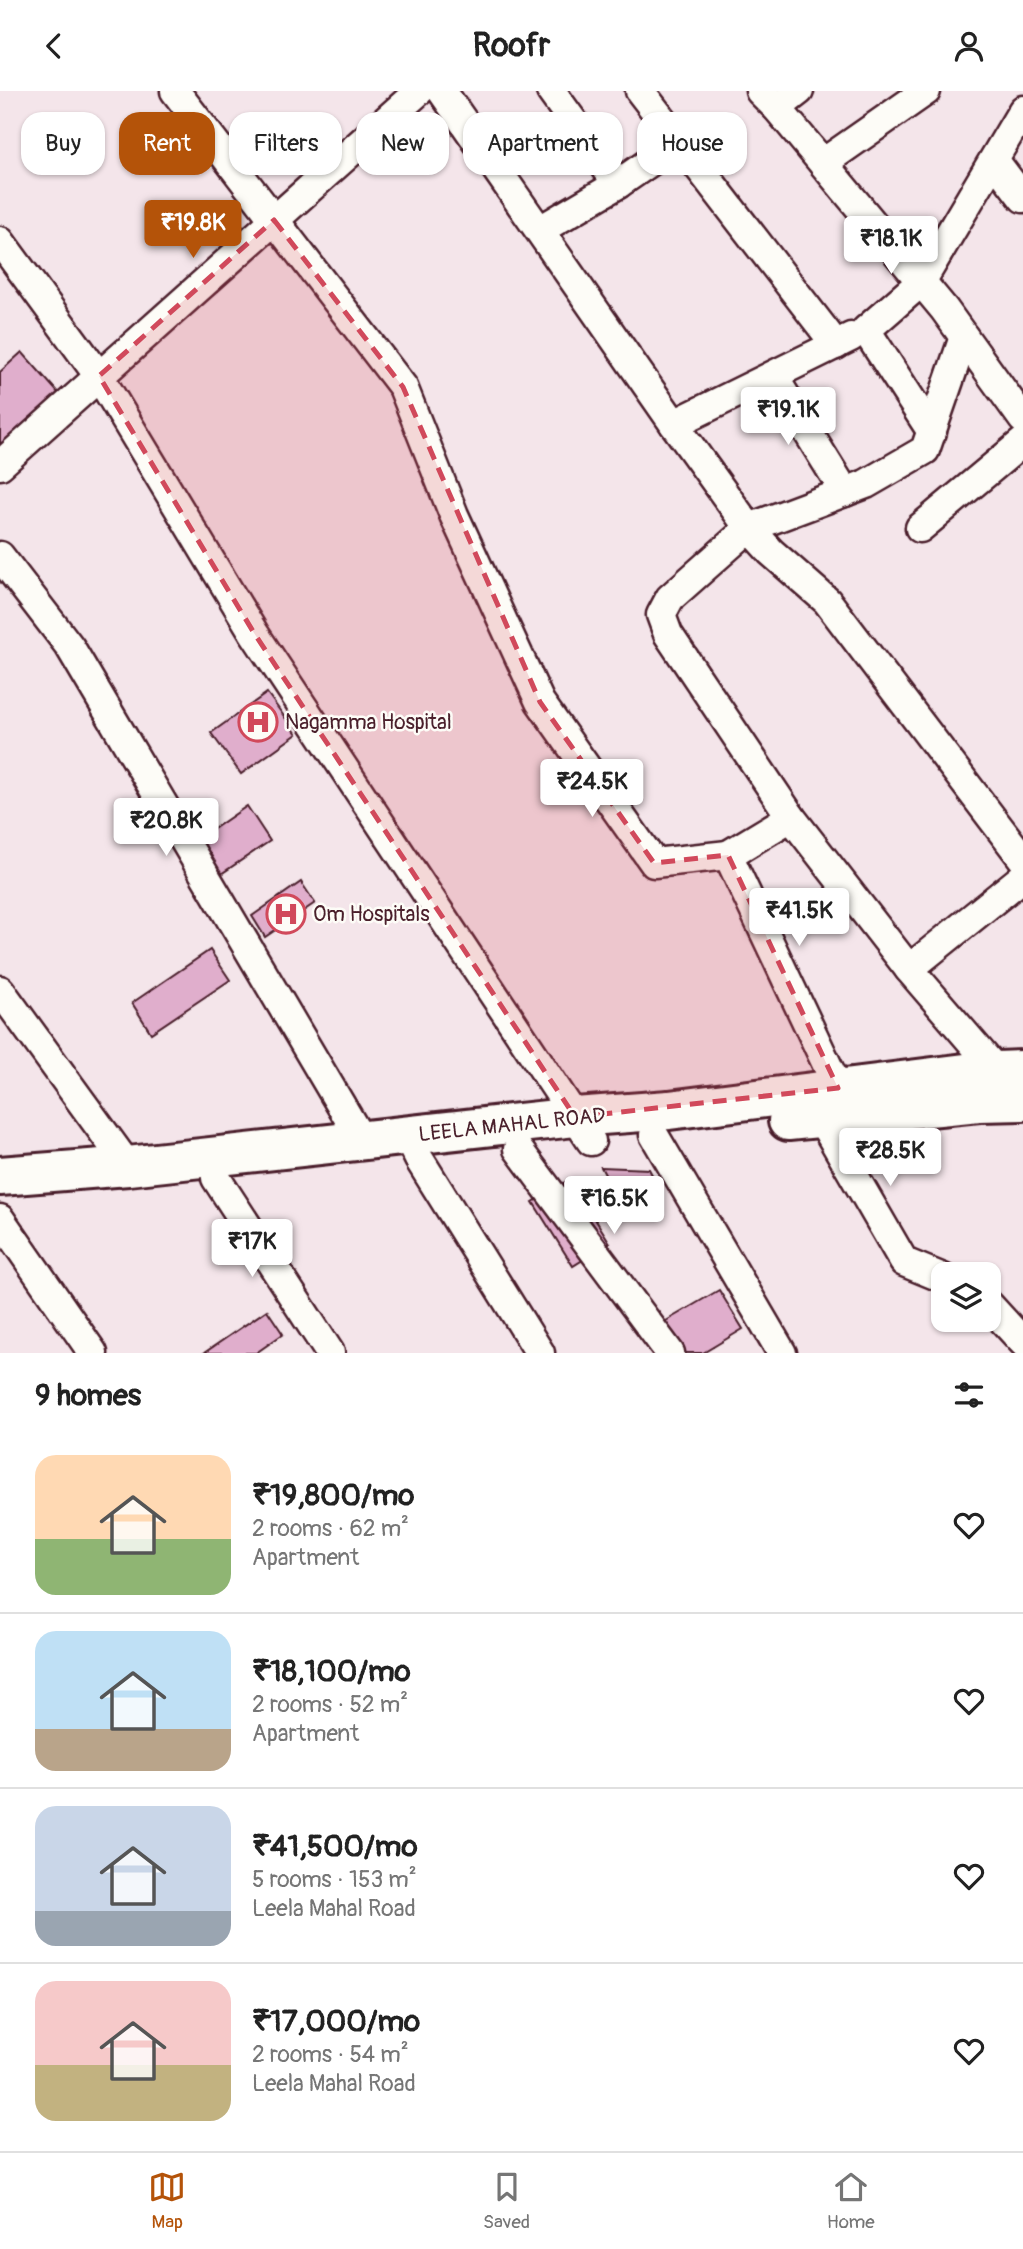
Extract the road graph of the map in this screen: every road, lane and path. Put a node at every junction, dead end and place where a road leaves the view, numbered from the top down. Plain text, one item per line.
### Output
1 (175, 91) edge
2 (419, 91) edge
3 (442, 91) edge
4 (551, 91) edge
5 (640, 91) edge
6 (926, 91) edge
7 (779, 97) edge
8 (1023, 110) edge
9 (656, 112) edge
10 (993, 160) junction
11 (823, 163) junction
12 (637, 171) edge
13 (705, 175) edge
14 (618, 184) junction
15 (1023, 198) edge
16 (274, 220) junction
17 (540, 230) junction
18 (0, 241) edge
19 (921, 282) junction
20 (866, 330) junction
21 (964, 337) junction
22 (836, 345) junction
23 (99, 376) junction
24 (773, 376) junction
25 (1023, 419) edge
26 (674, 424) junction
27 (932, 432) junction
28 (1023, 442) edge
29 (0, 465) edge
30 (845, 492) junction
31 (749, 528) junction
32 (920, 528) dead end
33 (0, 556) edge
34 (790, 817) junction
35 (728, 855) junction
36 (1023, 859) edge
37 (1023, 877) edge
38 (909, 968) junction
39 (0, 990) edge
40 (1009, 1070) edge
41 (1023, 1101) edge
42 (829, 1103) junction
43 (583, 1129) junction
44 (654, 1135) junction
45 (362, 1141) junction
46 (413, 1147) junction
47 (517, 1149) junction
48 (128, 1166) junction
49 (0, 1176) edge
50 (216, 1178) junction
51 (0, 1198) edge
52 (0, 1219) edge
53 (931, 1273) edge
54 (1001, 1318) edge
55 (1023, 1342) edge
56 (93, 1353) edge
57 (330, 1353) edge
58 (540, 1353) edge
59 (670, 1353) edge
60 (782, 1353) edge

1 - 16 street
2 - 16 street
3 - 17 street
4 - 14 street
5 - 9 street
6 - 11 street
7 - 11 street
8 - 10 street
10 - 15 street
10 - 19 street
11 - 19 street
12 - 14 street
13 - 22 street
14 - 17 street
16 - 23 street
16 - 35 street
17 - 26 street
18 - 23 street
19 - 20 street
19 - 21 street
20 - 22 street
20 - 27 street
21 - 25 street
21 - 27 street
22 - 24 street
23 - 29 street
23 - 43 street
24 - 26 street
24 - 30 street
26 - 31 street
27 - 30 street
28 - 32 street
30 - 31 street
31 - 34 street
31 - 36 street
33 - 45 street
34 - 35 street
34 - 38 street
35 - 42 street
37 - 38 street
38 - 40 street
39 - 48 street
40 - 42 main road, LEELA MAHAL ROAD
41 - 42 main road, LEELA MAHAL ROAD
42 - 43 main road, LEELA MAHAL ROAD
42 - 44 main road, LEELA MAHAL ROAD
42 - 53 street
43 - 44 main road, LEELA MAHAL ROAD
43 - 46 main road, LEELA MAHAL ROAD
43 - 47 main road, LEELA MAHAL ROAD
44 - 60 street
45 - 46 main road, LEELA MAHAL ROAD
45 - 48 main road, LEELA MAHAL ROAD
46 - 47 main road, LEELA MAHAL ROAD
46 - 50 main road, LEELA MAHAL ROAD
46 - 58 street
47 - 59 street
48 - 49 main road, LEELA MAHAL ROAD
50 - 51 main road, LEELA MAHAL ROAD
50 - 57 street
52 - 56 street
54 - 55 street

